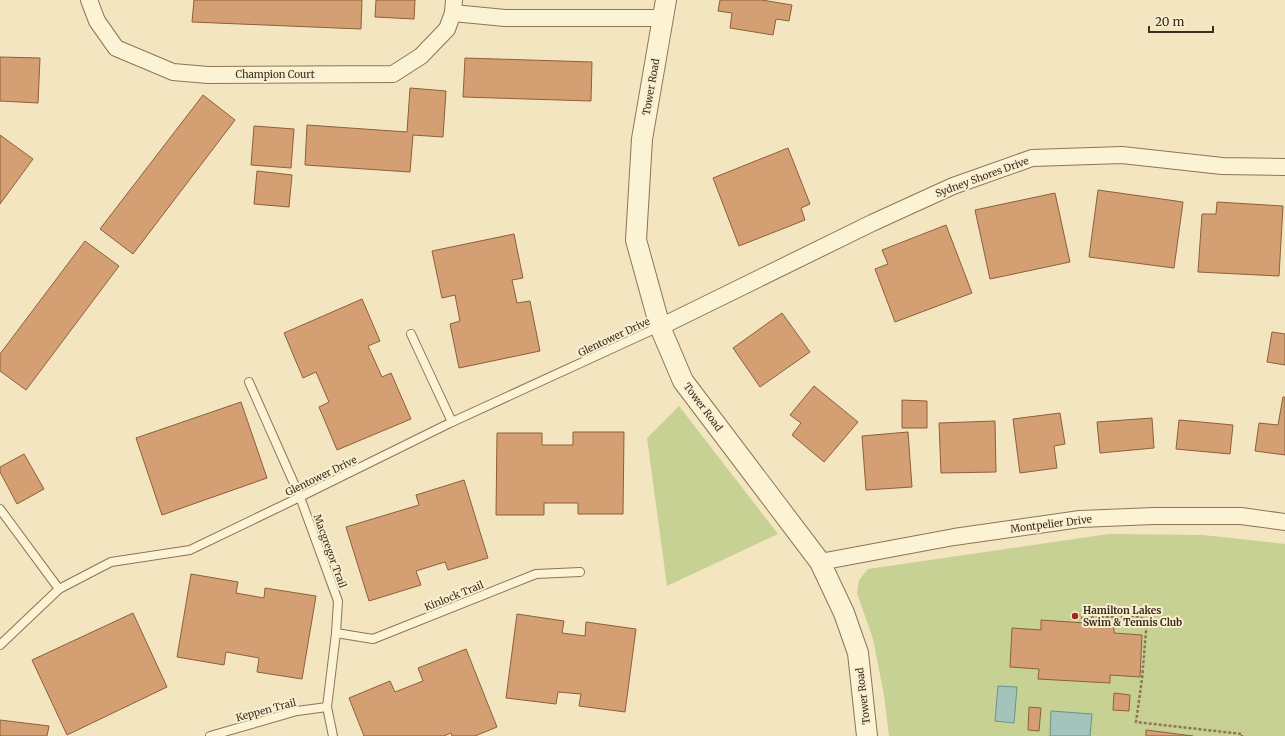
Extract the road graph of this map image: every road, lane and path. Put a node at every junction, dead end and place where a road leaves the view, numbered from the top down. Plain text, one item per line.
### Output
1 (89, 0) edge
2 (453, 6) edge
3 (665, 9) edge
4 (1285, 167) edge
5 (660, 327) junction
6 (411, 334) dead end
7 (249, 382) dead end
8 (452, 422) junction
9 (300, 497) junction
10 (0, 509) edge
11 (1285, 522) edge
12 (820, 562) junction
13 (580, 572) dead end
14 (59, 589) junction
15 (1080, 623) dead end
16 (336, 633) junction
17 (0, 645) edge
18 (327, 707) junction
19 (210, 736) edge
20 (333, 736) edge
21 (868, 736) edge
22 (1242, 736) edge

1 - 2 street, Champion Court
2 - 3 street
3 - 5 street, Tower Road
4 - 5 street, Sydney Shores Drive
5 - 8 lane, Glentower Drive
5 - 12 street, Tower Road
6 - 8 lane
7 - 9 lane, Macgregor Trail
8 - 9 lane, Glentower Drive
9 - 14 lane, Glentower Drive
9 - 16 lane, Macgregor Trail
10 - 14 lane
11 - 12 street, Montpelier Drive
12 - 21 street, Tower Road
13 - 16 lane, Kinlock Trail
14 - 17 lane, Glentower Drive
15 - 22 path
16 - 18 lane, Macgregor Trail
18 - 19 lane, Keppen Trail
18 - 20 lane, Macgregor Trail

